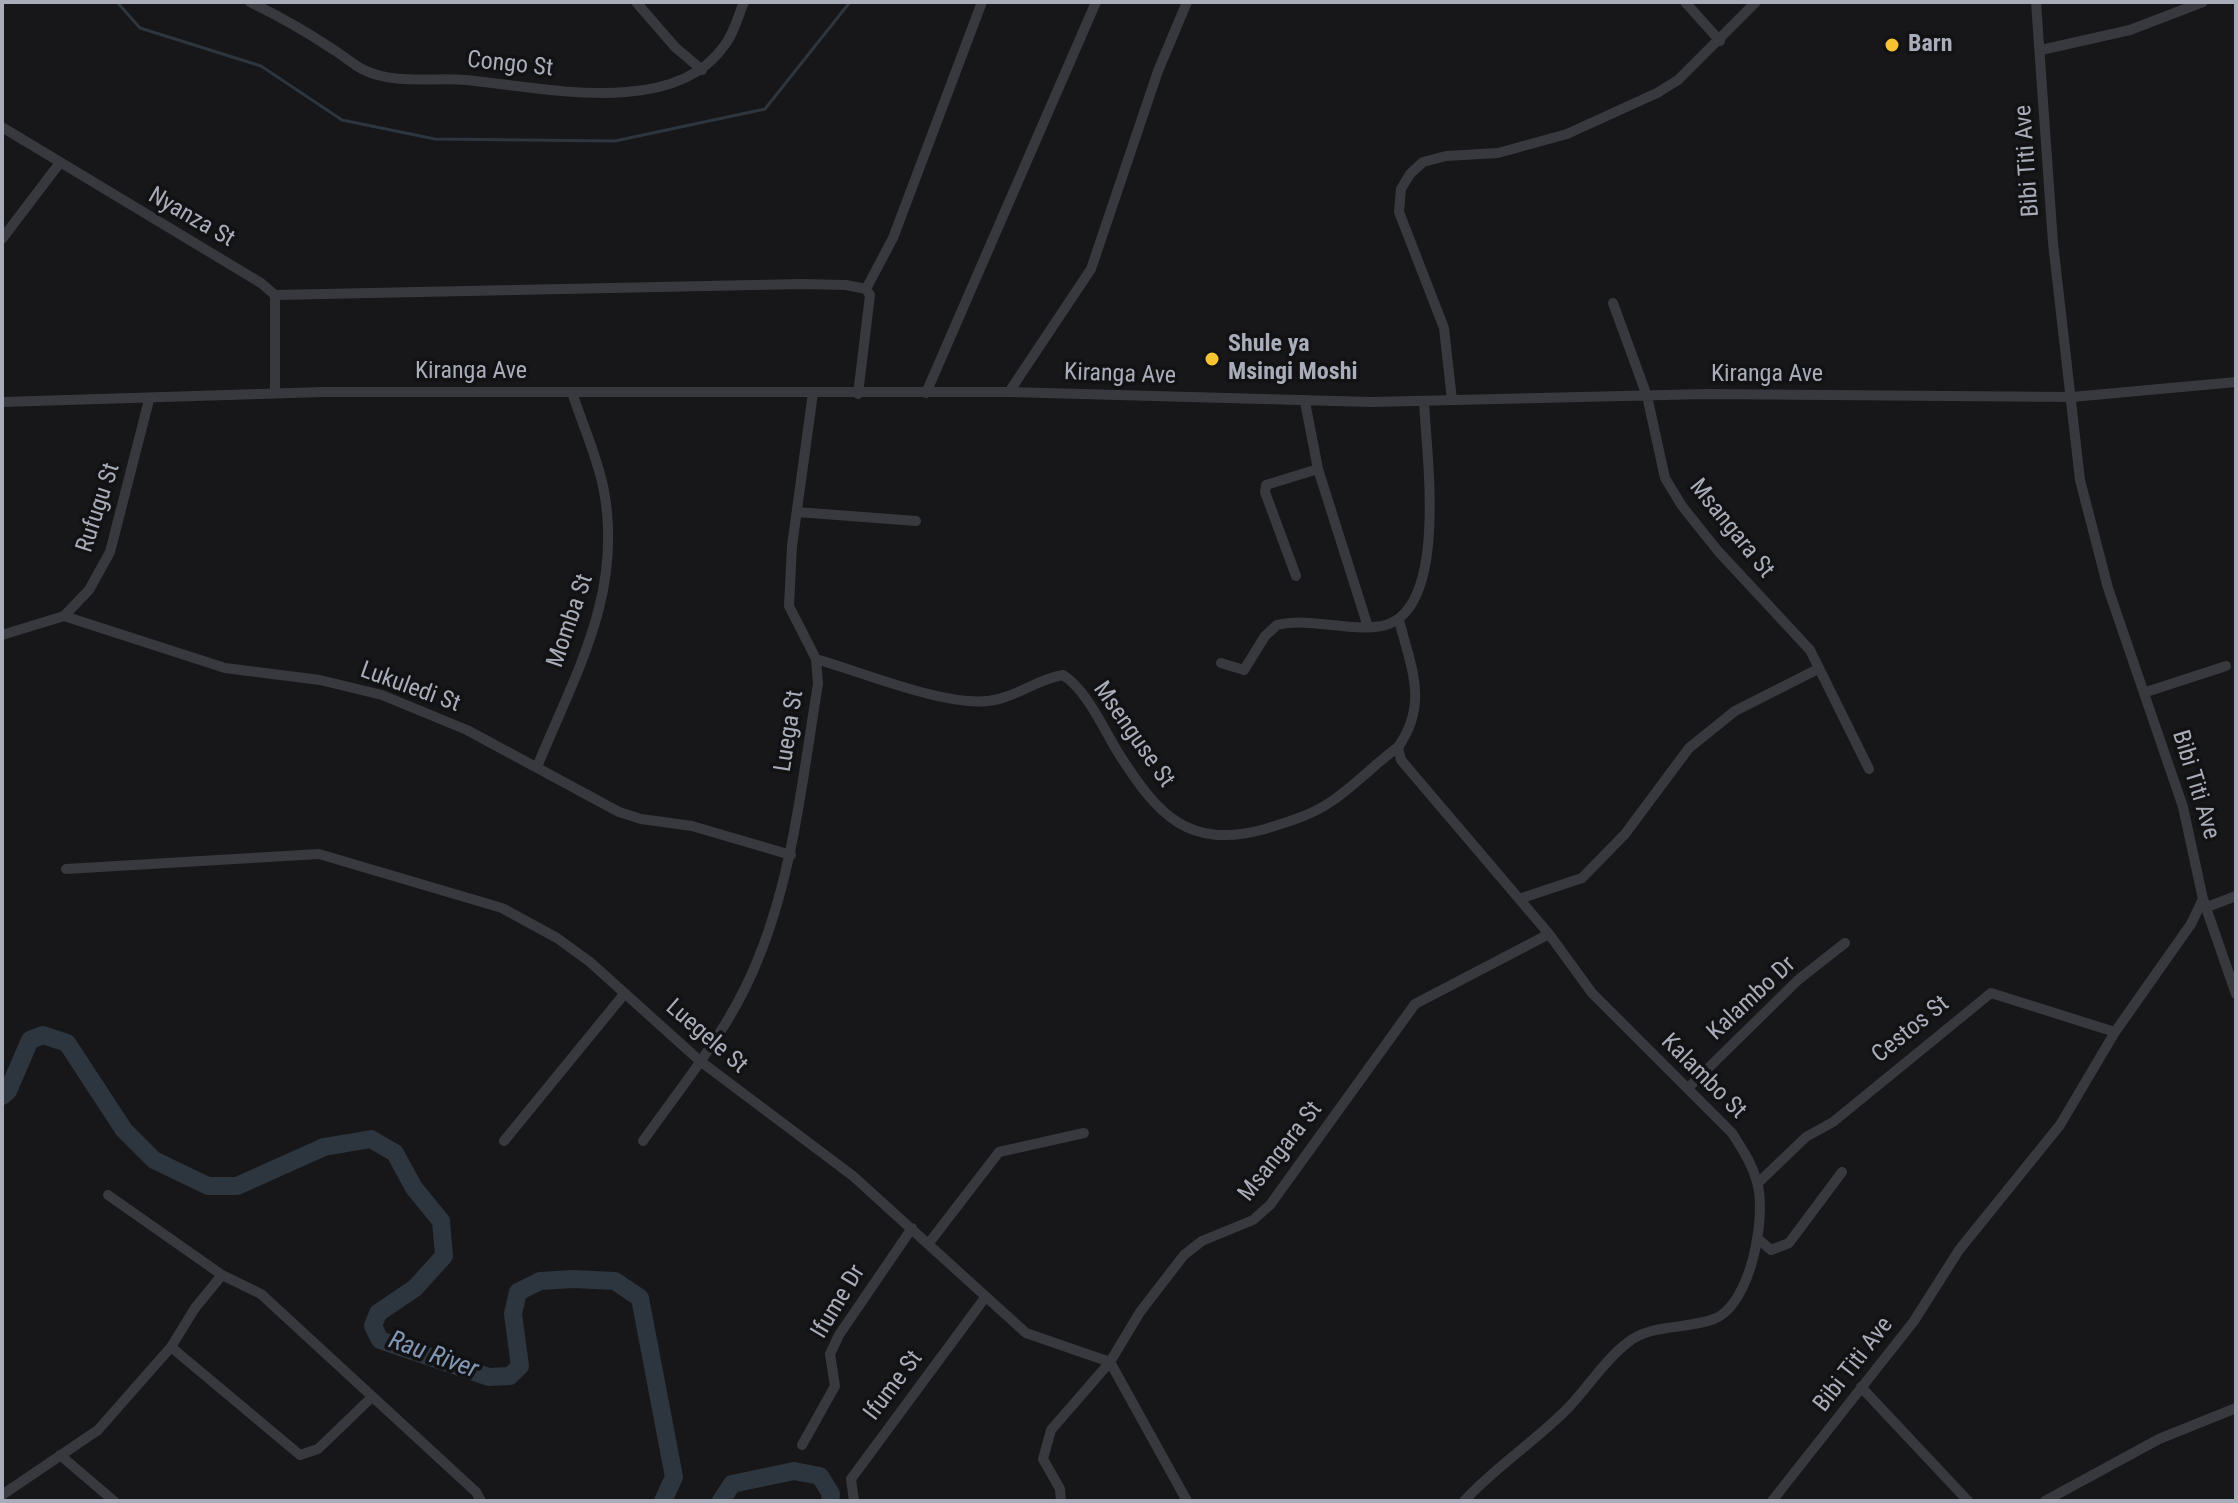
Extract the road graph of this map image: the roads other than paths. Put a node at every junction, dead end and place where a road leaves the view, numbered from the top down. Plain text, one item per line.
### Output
1 (250, 2) edge
2 (636, 2) edge
3 (744, 2) edge
4 (982, 2) edge
5 (1096, 2) edge
6 (1187, 2) edge
7 (1685, 2) edge
8 (1756, 2) edge
9 (2036, 2) edge
10 (2203, 2) edge
11 (1720, 41) junction
12 (2041, 50) junction
13 (702, 70) junction
14 (2, 127) edge
15 (59, 164) junction
16 (2, 239) edge
17 (866, 289) junction
18 (275, 295) junction
19 (1613, 303) dead end
20 (2236, 382) edge
21 (275, 392) junction
22 (572, 392) junction
23 (1009, 392) junction
24 (813, 393) junction
25 (926, 393) junction
26 (858, 394) junction
27 (1647, 396) junction
28 (2072, 397) junction
29 (149, 400) junction
30 (1452, 400) junction
31 (1424, 401) junction
32 (2, 402) edge
33 (1305, 402) junction
34 (1318, 469) junction
35 (797, 512) junction
36 (916, 521) dead end
37 (1296, 576) dead end
38 (64, 616) junction
39 (1399, 620) junction
40 (1368, 627) junction
41 (2, 635) edge
42 (816, 659) junction
43 (1221, 663) dead end
44 (2226, 666) dead end
45 (1818, 669) junction
46 (2146, 692) junction
47 (1398, 747) junction
48 (537, 767) junction
49 (1869, 769) dead end
50 (791, 855) junction
51 (66, 869) dead end
52 (2236, 896) edge
53 (1519, 899) junction
54 (2205, 903) junction
55 (1549, 934) junction
56 (1845, 943) dead end
57 (625, 993) junction
58 (2236, 994) edge
59 (2115, 1032) junction
60 (700, 1061) junction
61 (1689, 1087) junction
62 (1084, 1133) dead end
63 (504, 1141) dead end
64 (643, 1141) dead end
65 (1842, 1172) dead end
66 (1758, 1183) junction
67 (108, 1195) dead end
68 (912, 1228) junction
69 (1757, 1238) junction
70 (929, 1243) junction
71 (222, 1275) junction
72 (984, 1299) junction
73 (171, 1347) junction
74 (1110, 1362) junction
75 (1861, 1387) junction
76 (372, 1397) junction
77 (2236, 1408) edge
78 (802, 1445) dead end
79 (60, 1455) junction
80 (2, 1495) edge
81 (114, 1501) edge
82 (481, 1501) edge
83 (854, 1501) edge
84 (1061, 1501) edge
85 (1187, 1501) edge
86 (1464, 1501) edge
87 (1772, 1501) edge
88 (1968, 1501) edge
89 (2045, 1501) edge

1 - 13 street, Congo St
2 - 13 street
3 - 13 street
4 - 17 street
5 - 25 street
6 - 23 street
7 - 11 street
8 - 11 street
9 - 12 street, Bibi Titi Ave
10 - 12 street
11 - 30 street
12 - 28 street, Bibi Titi Ave
14 - 15 street, Nyanza St
15 - 16 street
15 - 18 street, Nyanza St
17 - 18 street
17 - 26 street
18 - 21 street
19 - 27 street, Msangara St
20 - 28 street, Kiranga Ave
21 - 22 street, Kiranga Ave
21 - 29 street, Kiranga Ave
22 - 24 street, Kiranga Ave
22 - 48 street, Momba St
23 - 25 street, Kiranga Ave
23 - 33 street, Kiranga Ave
24 - 26 street, Kiranga Ave
24 - 35 street, Luega St
25 - 26 street, Kiranga Ave
27 - 28 street, Kiranga Ave
27 - 30 street, Kiranga Ave
27 - 45 street, Msangara St
28 - 46 street, Bibi Titi Ave
29 - 32 street, Kiranga Ave
29 - 38 street, Rufugu St
30 - 31 street, Kiranga Ave
31 - 33 street, Kiranga Ave
31 - 39 street
33 - 34 street
34 - 37 street
34 - 40 street
35 - 36 street
35 - 42 street, Luega St
38 - 41 street
38 - 48 street, Lukuledi St
39 - 40 street
39 - 47 street
40 - 43 street
42 - 47 street, Msenguse St
42 - 50 street, Luega St
44 - 46 street
45 - 49 street, Msangara St
45 - 53 street
46 - 54 street, Bibi Titi Ave
47 - 53 street, Kalambo St
48 - 50 street, Lukuledi St
50 - 60 street, Luega St
51 - 57 street, Luegele St
52 - 54 street
53 - 55 street, Kalambo St
54 - 58 street
54 - 59 street, Bibi Titi Ave
55 - 61 street, Kalambo St
55 - 74 street, Msangara St
56 - 61 street, Kalambo Dr
57 - 60 street, Luegele St
57 - 63 street
59 - 66 street, Cestos St
59 - 75 street, Bibi Titi Ave
60 - 64 street, Luega St
60 - 68 street, Luegele St
61 - 66 street, Kalambo St
62 - 70 street
65 - 69 street
66 - 69 street, Kalambo St
67 - 71 street
68 - 70 street, Luegele St
68 - 78 street, Ifume Dr
69 - 86 street, Kalambo St
70 - 72 street, Luegele St
71 - 73 street
71 - 76 street
72 - 74 street, Luegele St
72 - 83 street, Ifume St
73 - 76 street
73 - 79 street
74 - 84 street, Msangara St
74 - 85 street
75 - 87 street, Bibi Titi Ave
75 - 88 street
76 - 82 street
77 - 89 street
79 - 80 street
79 - 81 street

